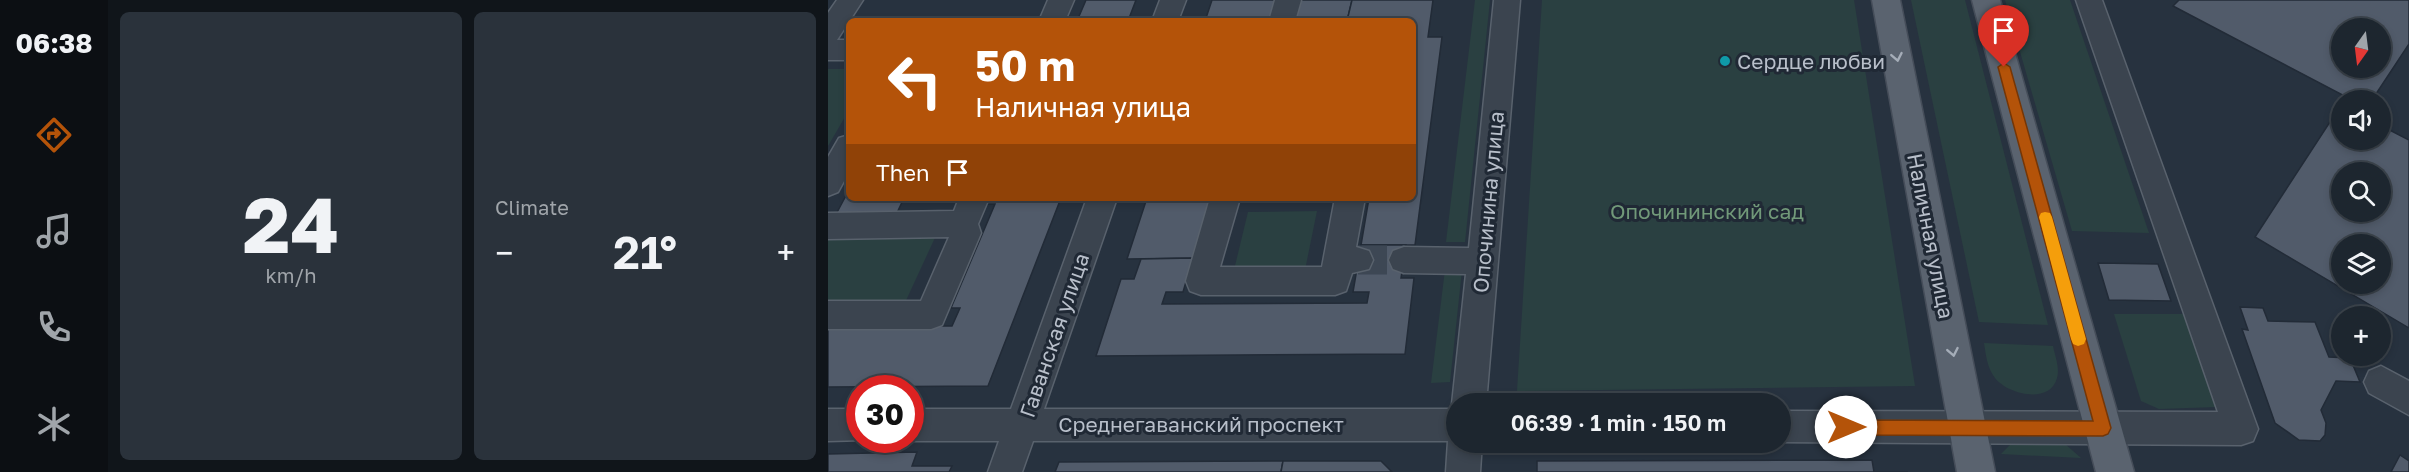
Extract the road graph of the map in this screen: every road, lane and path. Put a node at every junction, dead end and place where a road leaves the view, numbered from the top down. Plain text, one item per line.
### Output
1 (850, 0) edge
2 (1061, 0) edge
3 (1173, 0) edge
4 (1288, 0) edge
5 (1507, 0) edge
6 (1886, 0) edge
7 (1986, 0) edge
8 (2089, 0) edge
9 (1053, 18) edge
10 (1166, 18) edge
11 (1283, 18) edge
12 (828, 34) edge
13 (828, 50) edge
14 (846, 50) edge
15 (846, 151) edge
16 (828, 184) edge
17 (1101, 201) edge
18 (1225, 201) edge
19 (1350, 201) edge
20 (969, 211) edge
21 (828, 226) edge
22 (1404, 260) tunnel mouth
23 (1482, 261) junction
24 (828, 315) edge
25 (2381, 382) dead end
26 (1470, 393) edge
27 (2409, 399) edge
28 (1023, 423) junction
29 (828, 425) edge
30 (846, 425) edge
31 (924, 425) edge
32 (1446, 425) edge
33 (1791, 427) edge
34 (1967, 428) junction
35 (2103, 428) junction
36 (1464, 453) edge
37 (1005, 472) edge
38 (1463, 472) edge
39 (1976, 472) edge
40 (2115, 472) edge

1 - 12 street
2 - 9 street
3 - 10 street
4 - 11 street
5 - 23 street, Опочинина улица
6 -> 34 main road, Наличная улица
7 - 35 main road
8 - 35 street
13 - 14 street
15 - 16 street
17 - 28 street, Гаванская улица
18 - 19 street
20 - 21 street
20 - 24 street
22 - 23 street
23 - 26 street, Опочинина улица
25 - 27 street
28 - 31 street, Среднегаванский проспект
28 - 32 street, Среднегаванский проспект
28 - 37 street, Гаванская улица
29 - 30 street
33 - 34 street
34 - 35 street
34 - 39 main road, Наличная улица
35 - 40 main road
36 - 38 street

